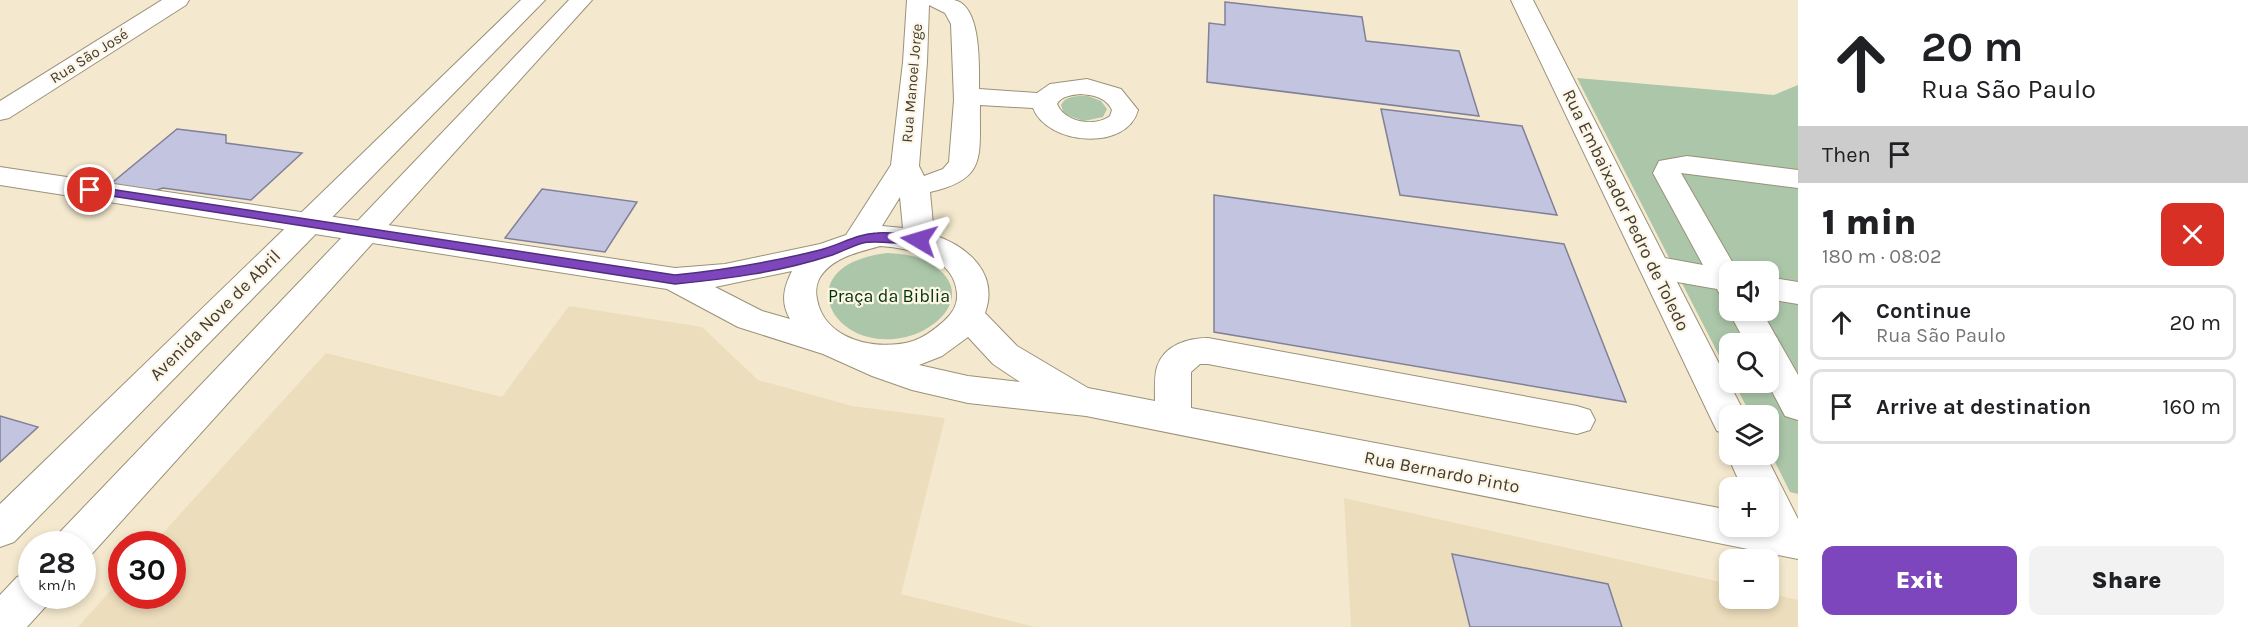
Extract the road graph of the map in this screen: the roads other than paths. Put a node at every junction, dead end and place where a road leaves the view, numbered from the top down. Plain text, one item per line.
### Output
1 (178, 0) edge
2 (534, 0) edge
3 (581, 0) edge
4 (918, 0) edge
5 (937, 0) edge
6 (1522, 0) edge
7 (966, 96) junction
8 (1044, 102) dead end
9 (0, 112) edge
10 (0, 176) edge
11 (1798, 179) edge
12 (903, 180) junction
13 (309, 223) junction
14 (364, 232) junction
15 (859, 239) junction
16 (919, 240) junction
17 (826, 253) junction
18 (1719, 264) edge
19 (1654, 267) junction
20 (675, 279) junction
21 (1719, 280) edge
22 (1779, 289) edge
23 (1798, 292) edge
24 (969, 317) junction
25 (843, 348) junction
26 (1779, 373) edge
27 (1086, 402) junction
28 (1722, 405) edge
29 (1798, 406) edge
30 (1172, 419) junction
31 (1577, 420) dead end
32 (1779, 518) edge
33 (0, 530) edge
34 (87, 531) edge
35 (1793, 541) edge
36 (18, 606) edge
37 (0, 625) edge

1 - 9 street, Rua São José
2 - 13 street, Avenida Nove de Abril
3 - 14 street
4 - 12 street, Rua Manoel Jorge
5 - 7 street
6 - 19 street, Rua Embaixador Pedro de Toledo
7 - 8 street
7 - 12 street
10 - 13 street
11 - 18 street
12 - 15 street, Rua Manoel Jorge
12 - 16 street, Rua Manoel Jorge
13 - 14 street
13 - 33 street, Avenida Nove de Abril
14 - 20 street
14 - 34 street
15 - 16 street
15 - 17 street
16 - 24 street
17 - 20 street
17 - 25 street
19 - 21 street
19 - 28 street, Rua Embaixador Pedro de Toledo
20 - 25 street
22 - 23 street
24 - 25 street
24 - 27 street, Rua Bernardo Pinto
25 - 27 street, Rua Bernardo Pinto
26 - 29 street
27 - 30 street, Rua Bernardo Pinto
30 - 31 street
30 - 35 street, Rua Bernardo Pinto
32 - 35 street
36 - 37 street

